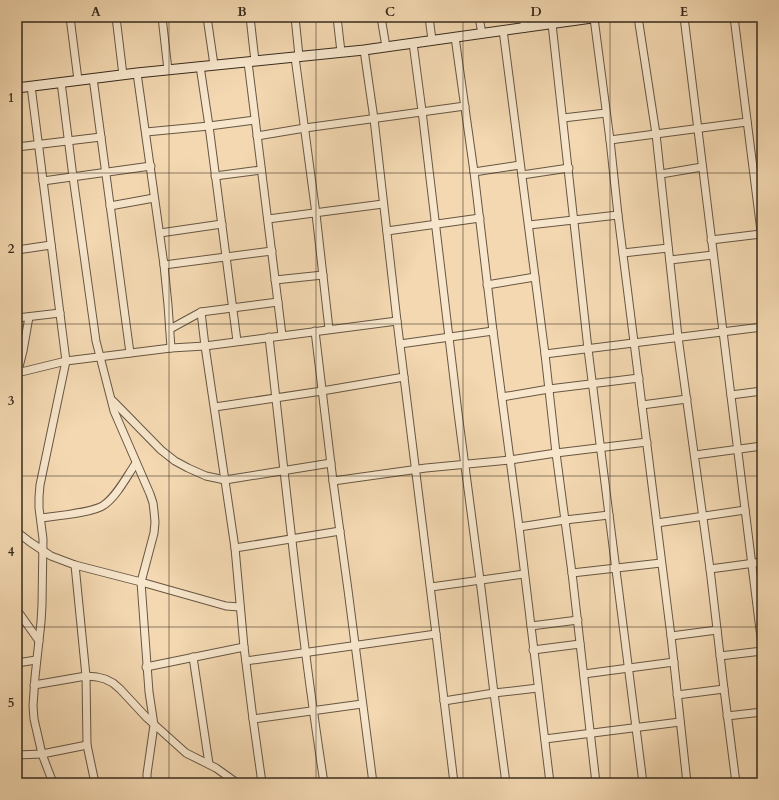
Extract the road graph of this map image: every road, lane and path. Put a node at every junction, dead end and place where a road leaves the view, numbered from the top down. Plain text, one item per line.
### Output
1 (70, 17) edge
2 (116, 17) edge
3 (162, 17) edge
4 (207, 17) edge
5 (250, 17) edge
6 (295, 17) edge
7 (337, 17) edge
8 (381, 17) edge
9 (429, 17) edge
10 (479, 17) edge
11 (523, 17) edge
12 (597, 17) edge
13 (638, 17) edge
14 (684, 17) edge
15 (734, 17) edge
16 (571, 19) edge
17 (552, 24) junction
18 (525, 28) junction
19 (503, 30) junction
20 (482, 34) junction
21 (455, 37) junction
22 (432, 40) junction
23 (413, 43) junction
24 (386, 47) junction
25 (364, 50) junction
26 (341, 52) junction
27 (297, 56) junction
28 (252, 61) junction
29 (214, 65) junction
30 (200, 66) junction
31 (168, 70) junction
32 (137, 73) junction
33 (123, 75) junction
34 (93, 78) junction
35 (78, 80) junction
36 (61, 82) junction
37 (30, 86) junction
38 (17, 88) edge
39 (465, 106) junction
40 (422, 111) junction
41 (606, 113) junction
42 (563, 118) junction
43 (374, 119) junction
44 (255, 120) junction
45 (747, 122) junction
46 (209, 126) junction
47 (305, 128) junction
48 (697, 128) junction
49 (146, 132) junction
50 (656, 134) junction
51 (257, 136) junction
52 (101, 137) junction
53 (610, 140) junction
54 (69, 141) junction
55 (37, 145) junction
56 (17, 148) edge
57 (520, 165) junction
58 (150, 166) junction
59 (569, 168) junction
60 (702, 168) junction
61 (262, 170) junction
62 (105, 172) junction
63 (474, 172) junction
64 (661, 174) junction
65 (522, 175) junction
66 (215, 176) junction
67 (73, 177) junction
68 (42, 182) junction
69 (154, 198) junction
70 (384, 204) junction
71 (110, 206) junction
72 (760, 209) edge
73 (316, 214) junction
74 (618, 215) junction
75 (480, 218) junction
76 (268, 219) junction
77 (574, 220) junction
78 (222, 224) junction
79 (436, 224) junction
80 (529, 225) junction
81 (387, 231) junction
82 (160, 233) junction
83 (762, 237) edge
84 (711, 240) junction
85 (51, 245) junction
86 (668, 248) junction
87 (17, 250) edge
88 (272, 251) junction
89 (623, 253) junction
90 (713, 254) junction
91 (226, 256) junction
92 (670, 260) junction
93 (164, 265) junction
94 (323, 275) junction
95 (535, 277) junction
96 (275, 280) junction
97 (487, 285) junction
98 (278, 302) junction
99 (233, 308) junction
100 (201, 312) junction
101 (60, 313) junction
102 (29, 317) junction
103 (17, 318) edge
104 (397, 321) junction
105 (762, 327) edge
106 (170, 329) junction
107 (329, 330) junction
108 (315, 331) junction
109 (493, 332) junction
110 (722, 332) junction
111 (282, 335) junction
112 (269, 337) junction
113 (450, 337) junction
114 (678, 337) junction
115 (237, 341) junction
116 (634, 342) junction
117 (400, 344) junction
118 (205, 346) junction
119 (171, 348) junction
120 (588, 349) junction
121 (130, 353) junction
122 (545, 354) junction
123 (100, 357) junction
124 (66, 361) junction
125 (17, 374) edge
126 (404, 377) junction
127 (639, 378) junction
128 (592, 384) junction
129 (549, 389) junction
130 (322, 391) junction
131 (762, 391) edge
132 (731, 395) junction
133 (502, 397) junction
134 (276, 398) junction
135 (111, 399) junction
136 (687, 399) junction
137 (642, 405) junction
138 (215, 407) junction
139 (647, 442) junction
140 (762, 446) edge
141 (601, 448) junction
142 (737, 450) junction
143 (556, 453) junction
144 (695, 455) junction
145 (510, 460) junction
146 (136, 463) junction
147 (331, 463) junction
148 (465, 464) junction
149 (416, 469) junction
150 (284, 471) junction
151 (225, 480) junction
152 (333, 481) junction
153 (745, 510) junction
154 (609, 515) junction
155 (703, 516) junction
156 (41, 518) junction
157 (565, 520) junction
158 (657, 523) junction
159 (519, 527) junction
160 (340, 531) junction
161 (17, 532) edge
162 (292, 539) junction
163 (234, 548) junction
164 (42, 550) junction
165 (762, 562) edge
166 (661, 563) junction
167 (752, 563) junction
168 (75, 565) junction
169 (616, 568) junction
170 (710, 569) junction
171 (572, 573) junction
172 (524, 574) junction
173 (480, 580) junction
174 (141, 582) junction
175 (431, 587) junction
176 (240, 607) junction
177 (17, 610) edge
178 (578, 620) junction
179 (531, 626) junction
180 (717, 630) junction
181 (436, 634) junction
182 (671, 636) junction
183 (39, 641) junction
184 (580, 644) junction
185 (356, 646) junction
186 (762, 646) edge
187 (244, 647) junction
188 (534, 650) junction
189 (762, 651) edge
190 (305, 653) junction
191 (720, 656) junction
192 (193, 657) junction
193 (36, 660) junction
194 (246, 661) junction
195 (674, 662) junction
196 (17, 663) edge
197 (146, 666) junction
198 (628, 668) junction
199 (584, 674) junction
200 (86, 676) junction
201 (34, 685) junction
202 (538, 688) junction
203 (724, 689) junction
204 (494, 693) junction
205 (677, 695) junction
206 (444, 701) junction
207 (362, 704) junction
208 (313, 711) junction
209 (762, 712) edge
210 (727, 716) junction
211 (253, 719) junction
212 (680, 722) junction
213 (154, 725) junction
214 (636, 728) junction
215 (591, 734) junction
216 (545, 739) junction
217 (88, 745) junction
218 (42, 754) junction
219 (17, 755) edge
220 (209, 764) junction
221 (762, 782) edge
222 (52, 783) edge
223 (95, 783) edge
224 (147, 783) edge
225 (237, 783) edge
226 (262, 783) edge
227 (324, 783) edge
228 (373, 783) edge
229 (454, 783) edge
230 (506, 783) edge
231 (550, 783) edge
232 (596, 783) edge
233 (643, 783) edge
234 (687, 783) edge
235 (736, 783) edge
236 (753, 783) edge

1 - 35 street
2 - 33 street
3 - 31 street
4 - 29 street
5 - 28 street
6 - 27 street
7 - 26 street
8 - 24 street
9 - 22 street
10 - 20 street
11 - 18 street
12 - 16 street
12 - 41 street
13 - 50 street
14 - 48 street
15 - 45 street
16 - 17 street
17 - 18 street
17 - 42 street
18 - 19 street
19 - 20 street
19 - 57 street
20 - 21 street
21 - 22 street
21 - 39 street
22 - 23 street
23 - 24 street
23 - 40 street
24 - 25 street
25 - 26 street
25 - 43 street
26 - 27 street
27 - 28 street
27 - 47 street
28 - 29 street
28 - 44 street
29 - 30 street
30 - 31 street
30 - 46 street
31 - 32 street
32 - 33 street
32 - 49 street
33 - 34 street
34 - 35 street
34 - 52 street
35 - 36 street
36 - 37 street
36 - 54 street
37 - 38 street
37 - 55 street
39 - 40 street
39 - 63 street
40 - 43 street
40 - 79 street
41 - 42 street
41 - 53 street
42 - 59 street
43 - 47 street
43 - 70 street
44 - 46 street
44 - 51 street
45 - 48 street
45 - 72 street
46 - 49 street
46 - 66 street
47 - 51 street
47 - 73 street
48 - 50 street
48 - 60 street
49 - 58 street
50 - 53 street
50 - 64 street
51 - 61 street
52 - 54 street
52 - 62 street
53 - 74 street
54 - 55 street
54 - 67 street
55 - 56 street
55 - 68 street
57 - 63 street
57 - 65 street
58 - 62 street
58 - 69 street
59 - 65 street
59 - 77 street
60 - 64 street
60 - 84 street
61 - 66 street
61 - 76 street
62 - 67 street
62 - 71 street
63 - 75 street
64 - 86 street
65 - 80 street
66 - 78 street
67 - 68 street
67 - 123 street
68 - 85 street
69 - 71 street
69 - 82 street
70 - 73 street
70 - 81 street
71 - 121 street
72 - 83 street
73 - 76 street
73 - 94 street
74 - 77 street
74 - 89 street
75 - 79 street
75 - 97 street
76 - 88 street
77 - 80 street
77 - 120 street
78 - 82 street
78 - 91 street
79 - 81 street
79 - 113 street
80 - 95 street
81 - 104 street
82 - 93 street
83 - 84 street
84 - 90 street
85 - 87 street
85 - 101 street
86 - 89 street
86 - 92 street
88 - 91 street
88 - 96 street
89 - 116 street
90 - 92 street
90 - 110 street
91 - 93 street
91 - 99 street
92 - 114 street
93 - 106 street
94 - 96 street
94 - 107 street
95 - 97 street
95 - 122 street
96 - 98 street
97 - 109 street
98 - 99 street
98 - 111 street
99 - 100 street
99 - 115 street
100 - 106 street
100 - 118 street
101 - 102 street
101 - 124 street
102 - 103 street
102 - 125 street
104 - 107 street
104 - 117 street
105 - 110 street
106 - 119 street
107 - 108 street
108 - 111 street
108 - 130 street
109 - 113 street
109 - 133 street
110 - 114 street
110 - 132 street
111 - 112 street
112 - 115 street
112 - 134 street
113 - 117 street
113 - 148 street
114 - 116 street
114 - 136 street
115 - 118 street
116 - 120 street
116 - 127 street
117 - 126 street
118 - 119 street
118 - 138 street
119 - 121 street
120 - 122 street
120 - 128 street
121 - 123 street
122 - 129 street
123 - 124 street
123 - 135 street
124 - 125 street
124 - 156 street
126 - 130 street
126 - 149 street
127 - 128 street
127 - 137 street
128 - 129 street
128 - 141 street
129 - 133 street
129 - 143 street
130 - 134 street
130 - 147 street
131 - 132 street
132 - 142 street
133 - 145 street
134 - 138 street
134 - 150 street
135 - 146 street
135 - 151 street
136 - 137 street
136 - 144 street
137 - 139 street
138 - 151 street
139 - 141 street
139 - 158 street
140 - 142 street
141 - 143 street
141 - 154 street
142 - 144 street
142 - 153 street
143 - 145 street
143 - 157 street
144 - 155 street
145 - 148 street
145 - 159 street
146 - 156 street
146 - 174 street
147 - 150 street
147 - 152 street
148 - 149 street
148 - 173 street
149 - 152 street
149 - 175 street
150 - 151 street
150 - 162 street
151 - 163 street
152 - 160 street
153 - 155 street
153 - 167 street
154 - 157 street
154 - 169 street
155 - 158 street
155 - 170 street
156 - 164 street
157 - 159 street
157 - 171 street
158 - 166 street
159 - 172 street
160 - 162 street
160 - 185 street
161 - 164 street
162 - 163 street
162 - 190 street
163 - 176 street
164 - 168 street
164 - 183 street
165 - 167 street
166 - 169 street
166 - 182 street
167 - 170 street
167 - 186 street
168 - 174 street
168 - 200 street
169 - 171 street
169 - 198 street
170 - 180 street
171 - 178 street
172 - 173 street
172 - 179 street
173 - 175 street
173 - 204 street
174 - 176 street
174 - 197 street
175 - 181 street
176 - 187 street
177 - 183 street
178 - 179 street
178 - 184 street
179 - 188 street
180 - 182 street
180 - 191 street
181 - 185 street
181 - 206 street
182 - 195 street
183 - 193 street
184 - 188 street
184 - 199 street
185 - 190 street
185 - 207 street
187 - 192 street
187 - 194 street
188 - 202 street
189 - 191 street
190 - 194 street
190 - 208 street
191 - 203 street
192 - 197 street
192 - 220 street
193 - 196 street
193 - 201 street
194 - 211 street
195 - 198 street
195 - 205 street
197 - 213 street
198 - 199 street
198 - 214 street
199 - 215 street
200 - 201 street
200 - 213 street
200 - 217 street
201 - 218 street
202 - 204 street
202 - 216 street
203 - 205 street
203 - 210 street
204 - 206 street
204 - 230 street
205 - 212 street
206 - 229 street
207 - 208 street
207 - 228 street
208 - 211 street
208 - 227 street
209 - 210 street
210 - 235 street
211 - 226 street
212 - 214 street
212 - 234 street
213 - 220 street
213 - 224 street
214 - 215 street
214 - 233 street
215 - 216 street
215 - 232 street
216 - 231 street
217 - 218 street
217 - 223 street
218 - 219 street
218 - 222 street
220 - 225 street
221 - 236 street

